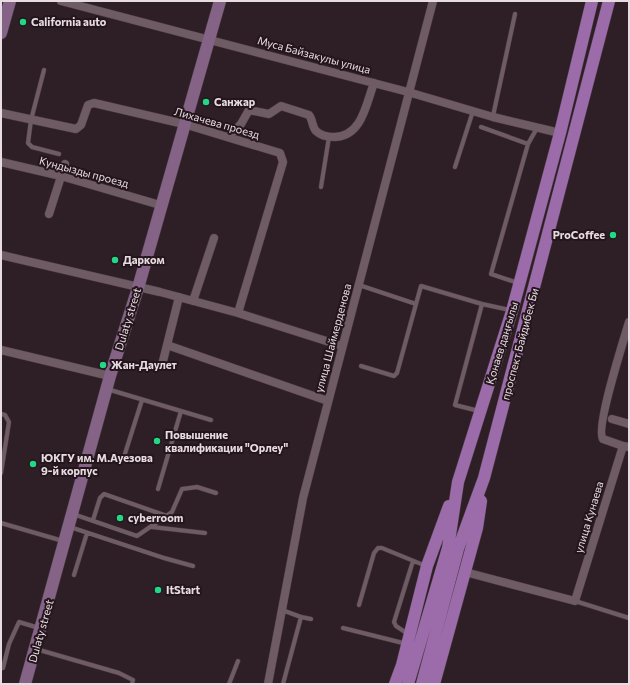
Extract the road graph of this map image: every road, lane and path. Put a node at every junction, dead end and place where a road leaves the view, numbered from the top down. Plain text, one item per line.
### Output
1 (10, 1) edge
2 (61, 1) edge
3 (220, 1) edge
4 (433, 1) edge
5 (592, 1) edge
6 (609, 1) edge
7 (515, 14) dead end
8 (1, 33) edge
9 (209, 39) junction
10 (44, 70) dead end
11 (374, 83) junction
12 (408, 92) junction
13 (473, 111) junction
14 (1, 113) edge
15 (493, 117) junction
16 (31, 120) junction
17 (184, 124) junction
18 (481, 127) dead end
19 (537, 127) junction
20 (560, 133) junction
21 (228, 137) junction
22 (329, 137) junction
23 (528, 144) junction
24 (59, 154) dead end
25 (1, 162) edge
26 (66, 164) dead end
27 (454, 167) dead end
28 (61, 176) junction
29 (321, 187) dead end
30 (160, 205) junction
31 (49, 214) dead end
32 (214, 238) dead end
33 (1, 255) edge
34 (519, 283) junction
35 (358, 285) junction
36 (138, 288) junction
37 (179, 297) junction
38 (193, 301) junction
39 (416, 304) junction
40 (482, 304) junction
41 (512, 311) junction
42 (238, 313) junction
43 (629, 322) edge
44 (167, 344) junction
45 (342, 346) junction
46 (1, 350) edge
47 (163, 361) dead end
48 (361, 366) dead end
49 (110, 376) junction
50 (107, 389) junction
51 (142, 400) junction
52 (328, 401) junction
53 (181, 411) junction
54 (481, 411) junction
55 (1, 414) edge
56 (612, 419) dead end
57 (211, 420) dead end
58 (629, 424) edge
59 (626, 446) edge
60 (123, 460) dead end
61 (1, 473) edge
62 (484, 478) junction
63 (458, 482) junction
64 (158, 489) dead end
65 (216, 493) dead end
66 (73, 514) junction
67 (167, 516) junction
68 (93, 520) junction
69 (1, 523) edge
70 (152, 526) junction
71 (69, 527) junction
72 (87, 533) junction
73 (205, 534) dead end
74 (65, 542) junction
75 (413, 561) junction
76 (193, 566) dead end
77 (427, 566) junction
78 (465, 572) junction
79 (74, 575) dead end
80 (575, 601) junction
81 (359, 606) dead end
82 (282, 610) junction
83 (301, 617) junction
84 (629, 618) edge
85 (311, 620) dead end
86 (343, 628) dead end
87 (42, 629) junction
88 (409, 640) junction
89 (36, 649) junction
90 (238, 661) dead end
91 (1, 668) edge
92 (25, 684) edge
93 (132, 684) edge
94 (228, 684) edge
95 (268, 684) edge
96 (283, 684) edge
97 (395, 684) edge
98 (408, 684) edge
99 (422, 684) edge
100 (434, 684) edge

1 - 8 main road
2 - 9 street, Муса Байзакулы улица
3 - 9 main road, Dulaty street
4 - 12 street, улица Шаймерденова
5 - 20 main road, Қонаев даңғылы
6 - 62 main road, проспект Байдибек Би
7 - 15 lane
9 - 11 street, Муса Байзакулы улица
9 - 17 main road, Dulaty street
10 - 16 lane
11 - 12 street, Муса Байзакулы улица
11 - 22 street
12 - 13 street, Муса Байзакулы улица
12 - 35 street, улица Шаймерденова
13 - 15 street, Муса Байзакулы улица
13 - 27 lane
14 - 16 street, Лихачева проезд
15 - 19 street, Муса Байзакулы улица
16 - 17 street, Лихачева проезд
16 - 24 lane
17 - 21 street, Лихачева проезд
17 - 30 main road, Dulaty street
18 - 23 lane
19 - 20 street, Муса Байзакулы улица
19 - 23 lane
20 - 34 main road, Қонаев даңғылы
21 - 22 street
21 - 42 street, Лихачева проезд
22 - 29 lane
23 - 34 lane
25 - 28 street, Кундызды проезд
26 - 28 street
28 - 30 street, Кундызды проезд
28 - 31 street
30 - 36 main road, Dulaty street
32 - 38 street
33 - 36 street
34 - 41 main road, Қонаев даңғылы
35 - 39 lane
35 - 45 street, улица Шаймерденова
36 - 37 street
36 - 49 main road, Dulaty street
37 - 38 street
37 - 44 street
38 - 42 street
39 - 40 lane
39 - 48 lane
40 - 41 lane
40 - 54 lane
41 - 54 main road, Қонаев даңғылы
42 - 45 street
43 - 59 street
44 - 47 street
44 - 52 street
45 - 52 street, улица Шаймерденова
46 - 49 street
49 - 50 main road, Dulaty street
50 - 51 lane
50 - 66 main road, Dulaty street
51 - 53 lane
51 - 60 lane
52 - 82 street, улица Шаймерденова
53 - 57 lane
53 - 64 lane
54 - 63 main road, Қонаев даңғылы
55 - 61 lane
56 - 58 street
59 - 80 street, улица Кунаева
62 - 78 main road
62 - 99 main road, проспект Байдибек Би
63 - 77 main road
63 - 98 main road, Қонаев даңғылы
65 - 67 lane
66 - 68 lane
66 - 71 main road, Dulaty street
67 - 68 lane
67 - 70 lane
68 - 70 lane
69 - 74 lane
70 - 73 lane
71 - 72 lane
71 - 74 main road, Dulaty street
72 - 76 lane
72 - 79 lane
74 - 87 main road, Dulaty street
75 - 77 lane
75 - 81 lane
75 - 88 lane
77 - 88 main road
78 - 80 street
78 - 100 main road
80 - 84 lane
82 - 83 lane
82 - 95 street, улица Шаймерденова
83 - 85 lane
83 - 96 lane
86 - 88 lane
87 - 89 main road, Dulaty street
87 - 91 lane
88 - 97 main road
89 - 92 main road, Dulaty street
89 - 93 lane
90 - 94 lane

